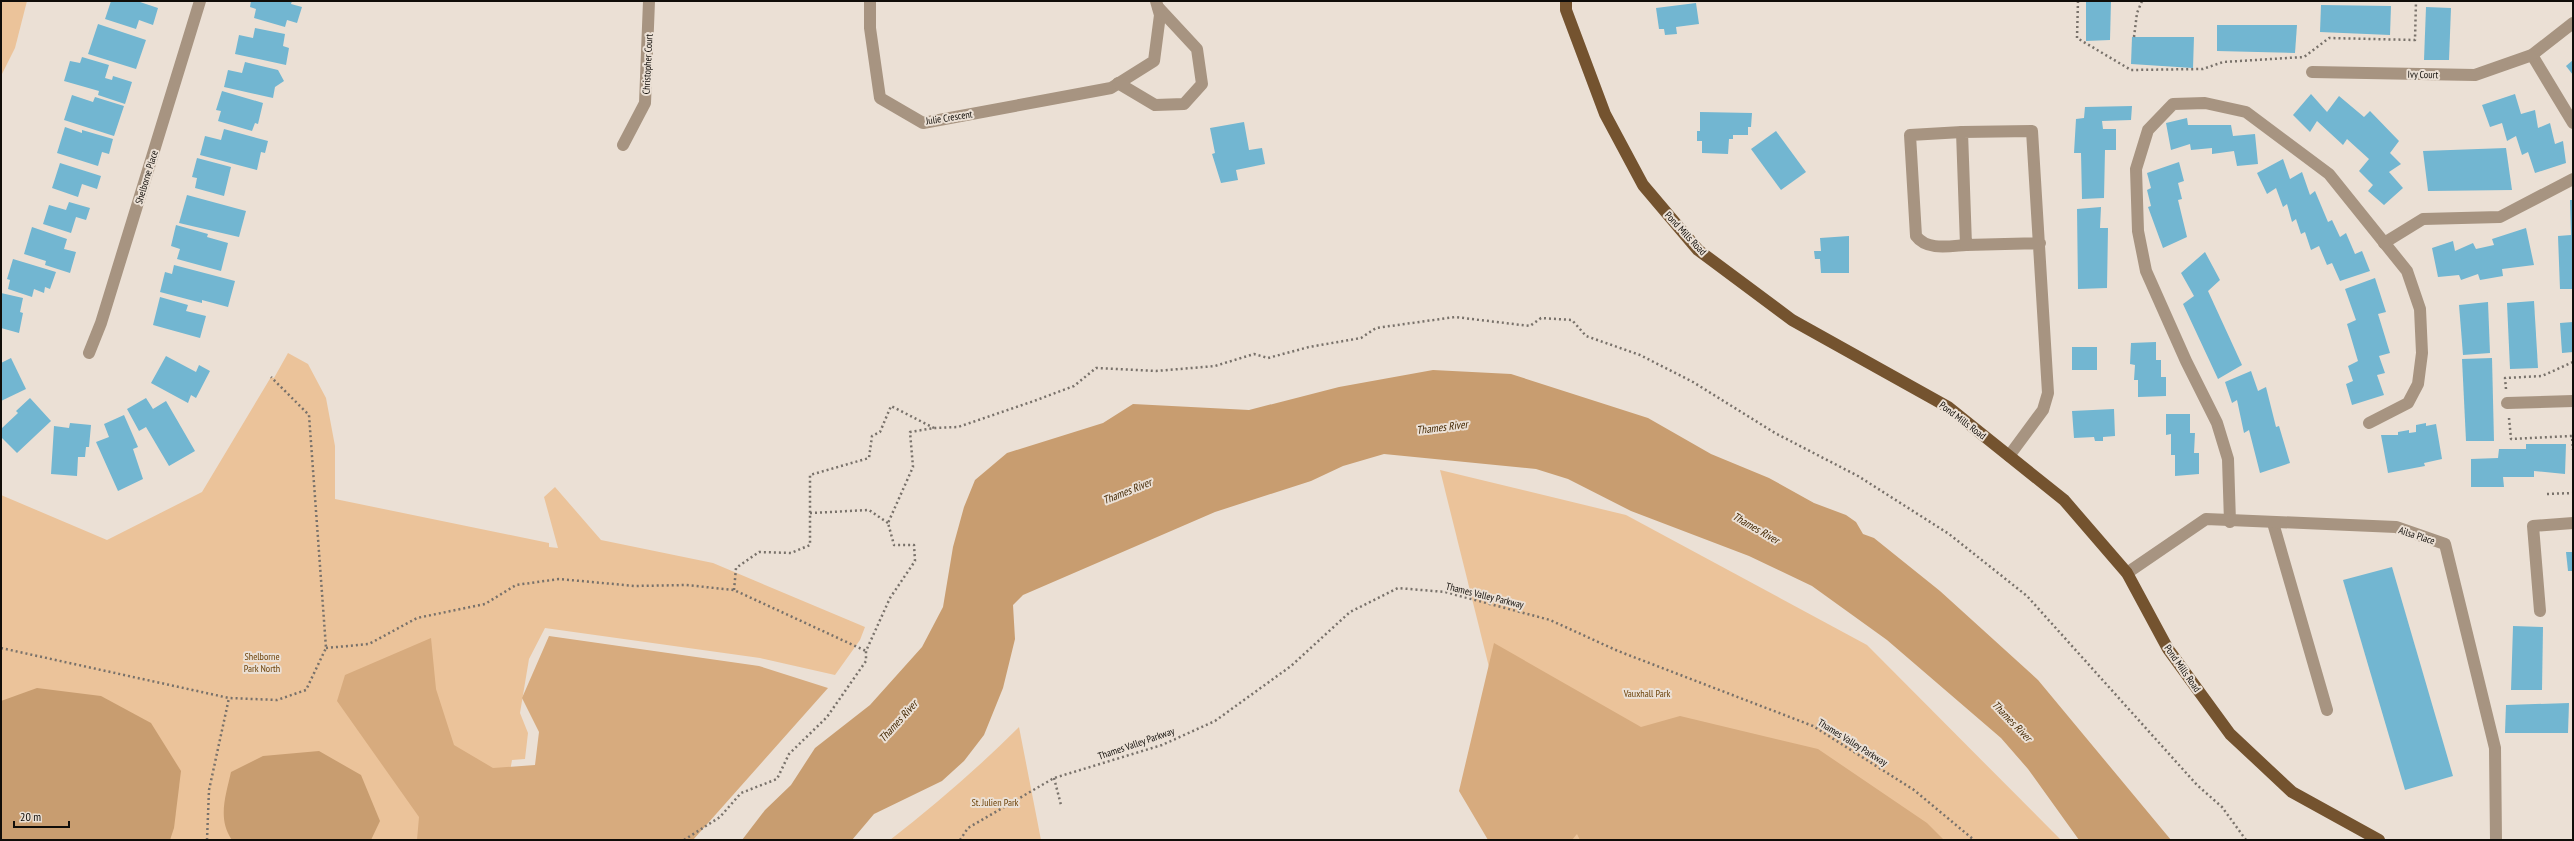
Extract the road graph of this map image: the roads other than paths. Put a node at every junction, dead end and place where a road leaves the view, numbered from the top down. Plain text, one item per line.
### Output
1 (200, 1) edge
2 (649, 1) edge
3 (870, 1) edge
4 (1566, 1) edge
5 (1157, 4) edge
6 (2573, 23) edge
7 (2532, 55) junction
8 (2312, 72) dead end
9 (1118, 83) junction
10 (2573, 123) edge
11 (1962, 132) junction
12 (624, 146) dead end
13 (2573, 179) edge
14 (2040, 243) junction
15 (2384, 243) junction
16 (1966, 245) junction
17 (89, 353) dead end
18 (2573, 401) edge
19 (2508, 403) dead end
20 (2369, 422) dead end
21 (2010, 456) junction
22 (2230, 522) junction
23 (2274, 523) junction
24 (2573, 523) edge
25 (2127, 573) junction
26 (2540, 611) dead end
27 (2327, 710) dead end
28 (2379, 840) edge
29 (2496, 840) edge

1 - 17 street, Shelborne Place
2 - 12 street, Christopher Court
3 - 9 street, Julie Crescent
4 - 21 main road, Pond Mills Road
5 - 9 street, Julie Crescent
5 - 9 street, Julie Crescent
6 - 7 street, Ivy Court
7 - 8 street, Ivy Court
7 - 10 street
11 - 14 street
11 - 16 street
11 - 16 street
13 - 15 street
14 - 16 street
14 - 21 street
15 - 20 street
15 - 22 street
18 - 19 street
21 - 25 main road, Pond Mills Road
22 - 23 street, Ailsa Place
22 - 25 street, Ailsa Place
23 - 27 street
23 - 29 street, Ailsa Place
24 - 26 street
25 - 28 main road, Pond Mills Road

